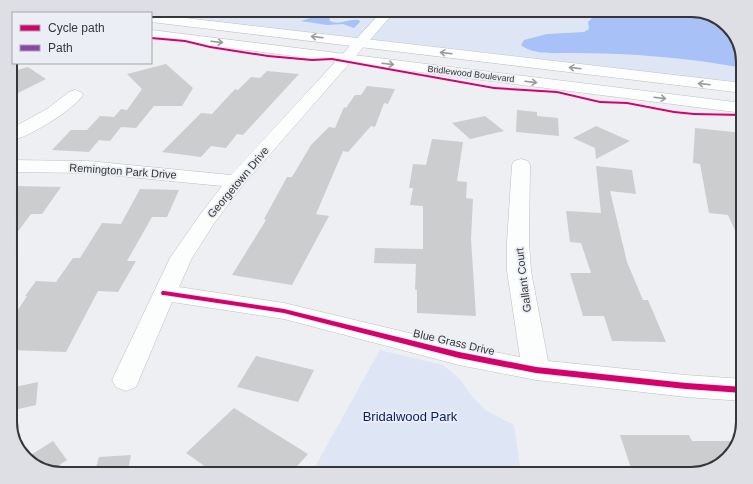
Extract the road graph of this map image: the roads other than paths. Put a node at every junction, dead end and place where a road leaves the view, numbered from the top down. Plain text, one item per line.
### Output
1 (384, 17) edge
2 (152, 18) edge
3 (152, 34) edge
4 (362, 42) junction
5 (347, 58) junction
6 (736, 87) edge
7 (75, 95) dead end
8 (736, 107) edge
9 (17, 132) edge
10 (521, 165) dead end
11 (17, 166) edge
12 (236, 181) junction
13 (164, 293) junction
14 (536, 370) junction
15 (126, 380) dead end
16 (736, 390) edge

1 - 4 street, Georgetown Drive
4 -> 2 street, Bridlewood Boulevard
3 -> 5 street, Bridlewood Boulevard
4 - 5 street, Georgetown Drive
6 -> 4 street, Bridlewood Boulevard
5 -> 8 street, Bridlewood Boulevard
5 - 12 street, Georgetown Drive
7 - 9 street
10 - 14 street, Gallant Court
11 - 12 street, Remington Park Drive
12 - 13 street, Georgetown Drive
13 - 14 street, Blue Grass Drive
13 - 15 street, Georgetown Drive
14 - 16 street, Blue Grass Drive

